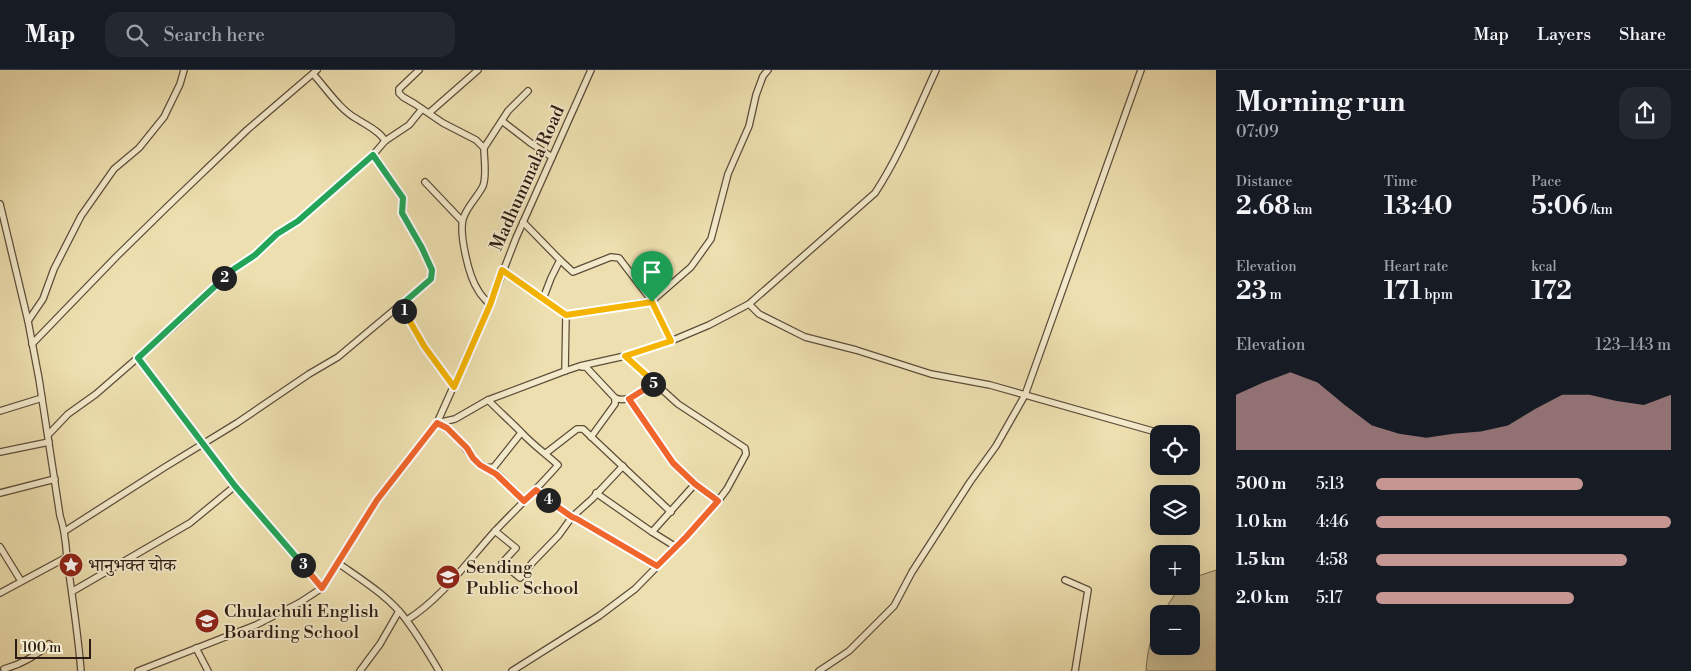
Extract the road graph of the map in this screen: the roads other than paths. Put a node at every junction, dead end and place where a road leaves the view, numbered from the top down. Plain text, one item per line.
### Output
1 (184, 70) edge
2 (419, 70) edge
3 (478, 70) edge
4 (591, 70) edge
5 (768, 70) edge
6 (936, 70) edge
7 (1141, 70) edge
8 (315, 72) edge
9 (528, 91) dead end
10 (426, 111) junction
11 (502, 121) junction
12 (385, 141) junction
13 (484, 148) junction
14 (373, 155) junction
15 (552, 157) junction
16 (425, 182) dead end
17 (0, 204) edge
18 (462, 221) junction
19 (523, 222) junction
20 (560, 260) junction
21 (502, 270) junction
22 (543, 299) junction
23 (652, 302) junction
24 (749, 304) junction
25 (401, 305) junction
26 (490, 305) junction
27 (566, 315) junction
28 (28, 321) junction
29 (671, 341) junction
30 (32, 344) junction
31 (625, 356) junction
32 (138, 358) junction
33 (580, 366) junction
34 (565, 371) junction
35 (655, 383) junction
36 (454, 387) junction
37 (1025, 395) junction
38 (42, 398) junction
39 (615, 398) junction
40 (629, 399) junction
41 (488, 400) junction
42 (0, 411) edge
43 (437, 423) junction
44 (1150, 430) edge
45 (521, 433) junction
46 (48, 434) junction
47 (591, 437) junction
48 (49, 442) junction
49 (203, 445) junction
50 (0, 452) edge
51 (546, 453) junction
52 (623, 466) junction
53 (485, 468) junction
54 (54, 480) junction
55 (695, 484) junction
56 (235, 486) junction
57 (536, 490) junction
58 (0, 493) edge
59 (596, 493) junction
60 (524, 501) junction
61 (718, 501) junction
62 (712, 506) dead end
63 (671, 512) junction
64 (572, 517) junction
65 (65, 531) junction
66 (495, 531) junction
67 (652, 532) junction
68 (676, 547) junction
69 (0, 548) edge
70 (67, 557) junction
71 (338, 564) junction
72 (657, 566) junction
73 (1065, 580) dead end
74 (21, 581) junction
75 (322, 588) junction
76 (73, 591) junction
77 (0, 593) edge
78 (399, 611) junction
79 (407, 620) junction
80 (48, 644) dead end
81 (196, 648) junction
82 (0, 663) edge
83 (4, 670) edge
84 (81, 671) edge
85 (138, 671) edge
86 (208, 671) edge
87 (360, 671) edge
88 (439, 671) edge
89 (512, 671) edge
90 (819, 671) edge
91 (1075, 671) edge

1 - 28 street
2 - 10 street
3 - 10 street
4 - 15 street, Madhummala Road
5 - 23 street
6 - 24 street
7 - 37 street
8 - 12 street
8 - 30 street
9 - 11 street
10 - 12 street
10 - 13 street
11 - 13 street
11 - 15 street
12 - 14 street
13 - 18 street
14 - 25 street
14 - 32 street
15 - 19 street, Madhummala Road
16 - 18 street
17 - 28 street
18 - 26 street
19 - 20 street
19 - 21 street, Madhummala Road
20 - 22 street
20 - 23 street
21 - 22 street
21 - 26 street, Madhummala Road
22 - 27 street
23 - 27 street
23 - 29 street
24 - 29 street
24 - 37 street
25 - 36 street
25 - 49 street
26 - 36 street, Madhummala Road
27 - 34 street
28 - 30 street
29 - 31 street
30 - 38 street
31 - 33 street
31 - 35 street
32 - 46 street
32 - 49 street
33 - 34 street
33 - 39 street
34 - 41 street
35 - 40 street
35 - 61 street
36 - 43 street, Madhummala Road
37 - 44 street
37 - 90 street
38 - 42 street
38 - 46 street
39 - 40 street
39 - 47 street
40 - 55 street
41 - 43 street
41 - 45 street
43 - 53 street
43 - 71 street, Madhummala Road
45 - 51 street
45 - 53 street
46 - 48 street
47 - 51 street
47 - 52 street
48 - 50 street
48 - 54 street
49 - 56 street
49 - 65 street
51 - 57 street
52 - 59 street
52 - 63 street
53 - 60 street
54 - 58 street
54 - 65 street
55 - 61 street
55 - 63 street
56 - 75 street
56 - 76 street
57 - 60 street
57 - 64 street
59 - 64 street
59 - 67 street
60 - 66 street
61 - 62 street
61 - 68 street
63 - 67 street
64 - 66 street
64 - 72 street
65 - 70 street
66 - 79 street
67 - 68 street
68 - 72 street
69 - 74 street
70 - 74 street
70 - 76 street
71 - 75 street, Madhummala Road
71 - 78 street
72 - 89 street
73 - 91 street
74 - 77 street
75 - 81 street, Madhummala Road
76 - 84 street
78 - 79 street
78 - 87 street
79 - 88 street
80 - 83 street
81 - 85 street, Madhummala Road
81 - 86 street
82 - 83 street

